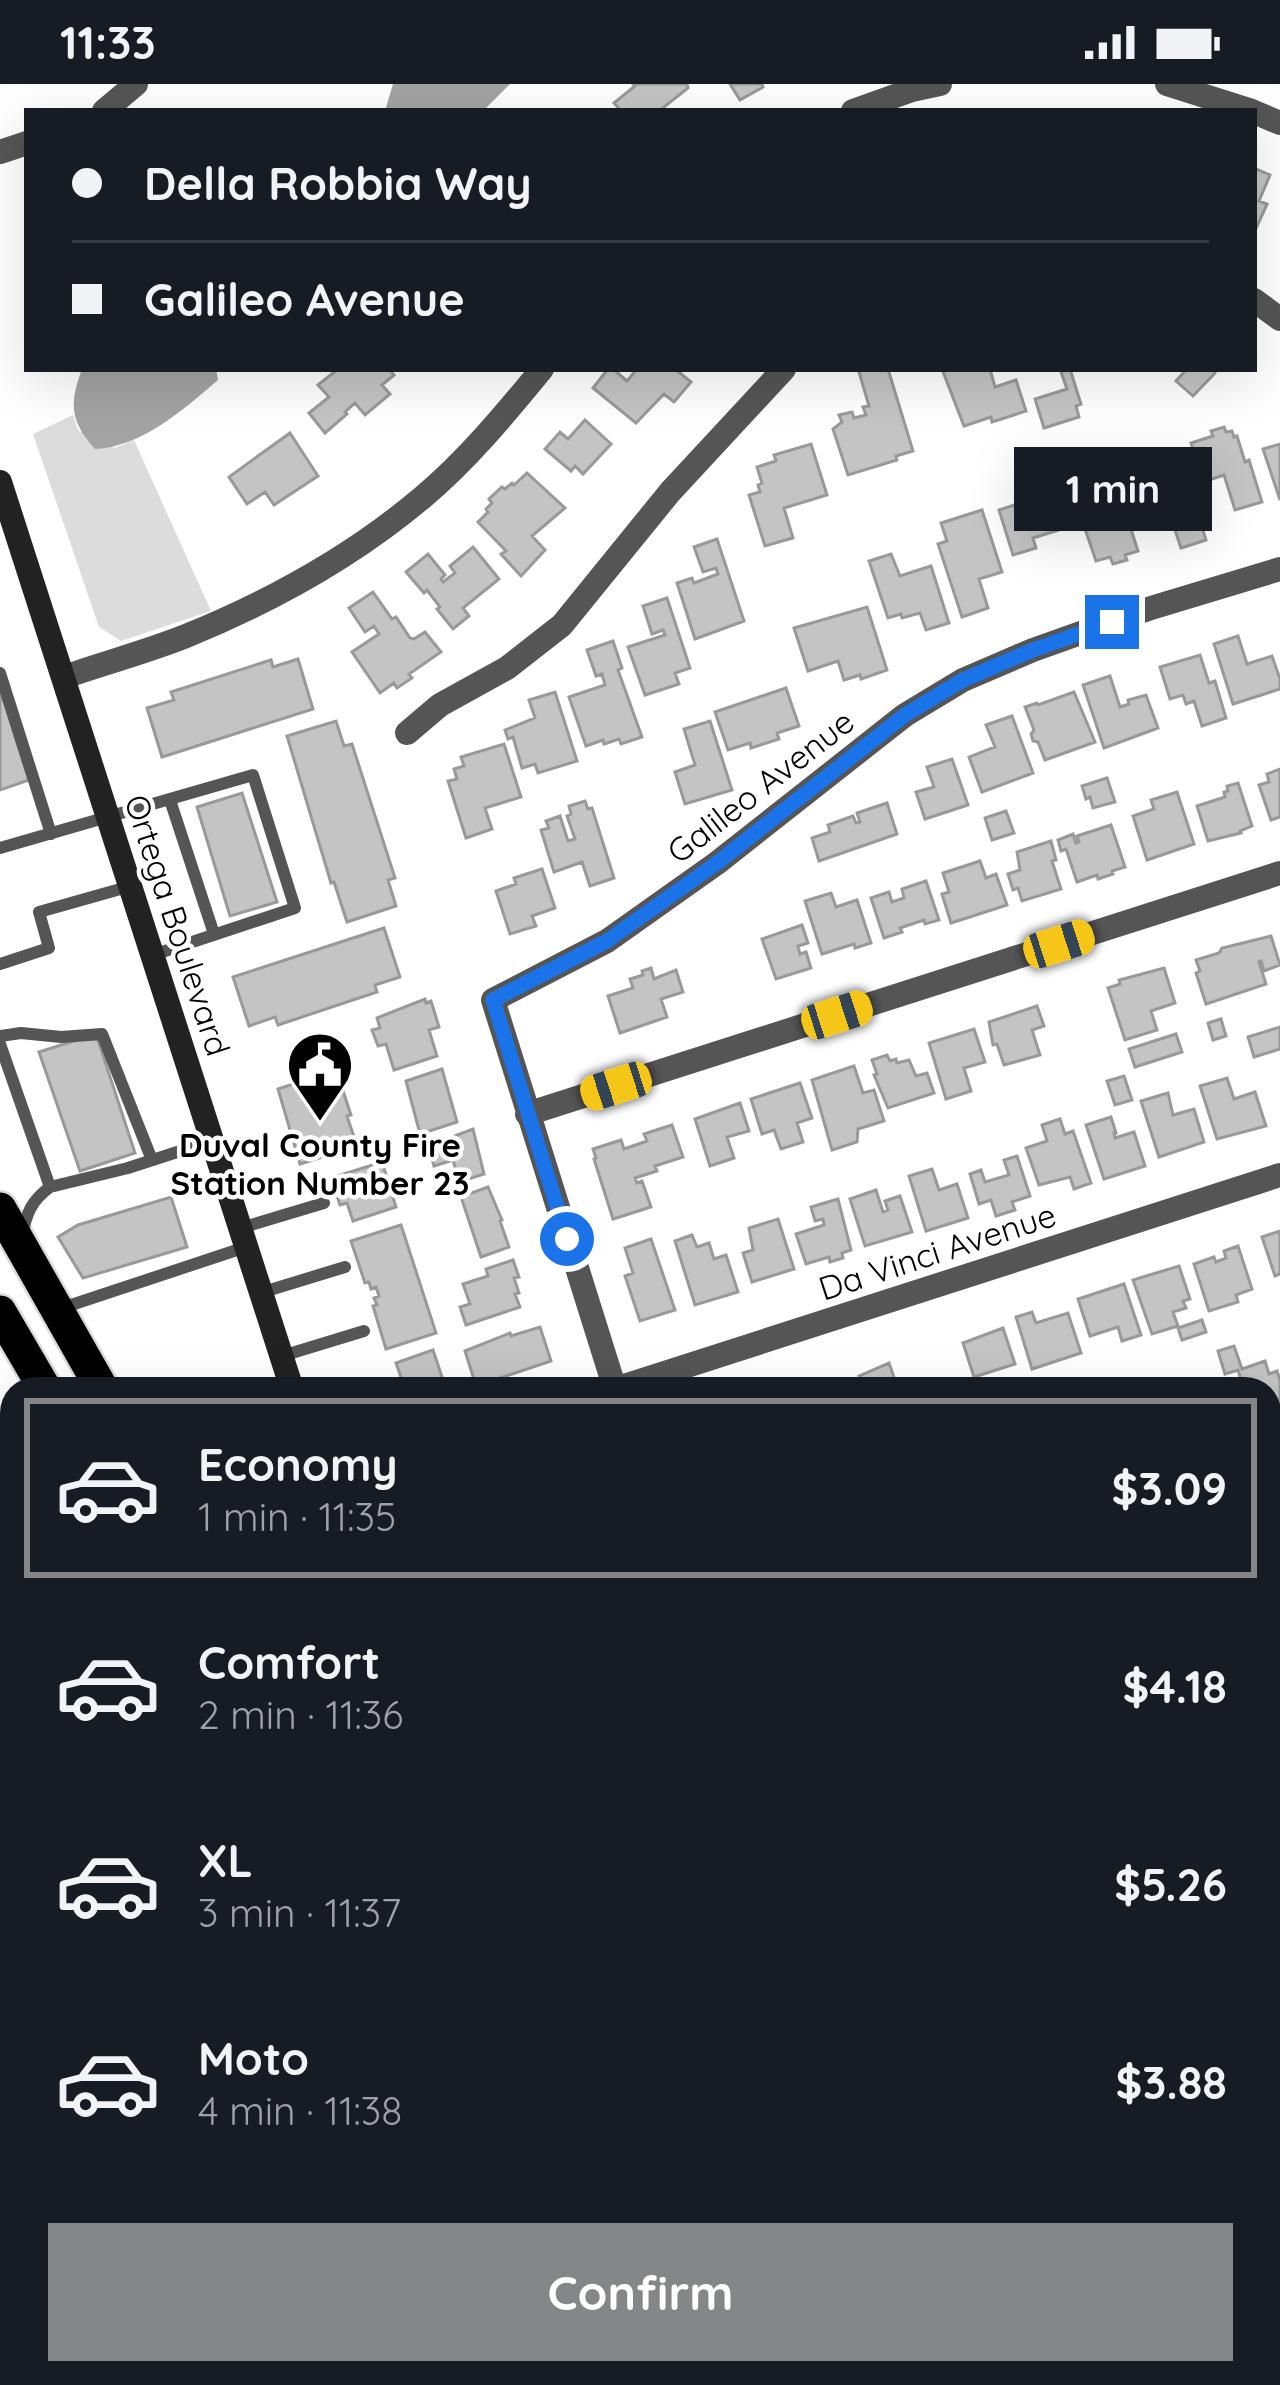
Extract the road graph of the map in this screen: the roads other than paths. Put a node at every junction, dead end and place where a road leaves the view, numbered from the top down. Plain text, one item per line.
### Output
1 (136, 84) edge
2 (940, 84) edge
3 (1167, 84) edge
4 (108, 108) edge
5 (862, 108) edge
6 (1243, 108) edge
7 (539, 372) edge
8 (781, 372) edge
9 (0, 482) edge
10 (8, 536) edge
11 (1280, 569) edge
12 (0, 673) edge
13 (64, 677) junction
14 (407, 733) dead end
15 (170, 800) junction
16 (109, 818) junction
17 (51, 834) junction
18 (0, 848) edge
19 (1280, 874) edge
20 (131, 886) junction
21 (214, 934) junction
22 (153, 955) junction
23 (0, 964) edge
24 (0, 1041) edge
25 (527, 1114) junction
26 (211, 1141) junction
27 (152, 1160) junction
28 (1280, 1175) edge
29 (50, 1187) junction
30 (325, 1203) dead end
31 (0, 1209) edge
32 (243, 1238) junction
33 (19, 1243) junction
34 (345, 1267) dead end
35 (260, 1293) junction
36 (57, 1310) junction
37 (0, 1312) edge
38 (364, 1331) dead end
39 (281, 1356) junction
40 (38, 1377) edge
41 (94, 1377) edge
42 (288, 1377) edge
43 (611, 1377) edge
44 (652, 1377) edge

1 - 4 street
2 - 5 street
3 - 6 street
7 - 13 street
8 - 14 street
9 - 10 main road, Ortega Boulevard
10 - 13 main road, Ortega Boulevard
11 - 25 street, Galileo Avenue
12 - 17 lane
13 - 16 main road, Ortega Boulevard
15 - 16 lane
15 - 21 lane
15 - 21 lane
16 - 17 lane
16 - 20 main road, Ortega Boulevard
17 - 18 lane
19 - 25 street
20 - 22 main road, Ortega Boulevard
20 - 23 lane
21 - 22 lane
22 - 26 main road, Ortega Boulevard
24 - 27 lane
24 - 29 lane
25 - 43 street
26 - 27 lane
26 - 32 main road, Ortega Boulevard
27 - 29 lane
28 - 44 street, Da Vinci Avenue
29 - 33 lane
30 - 32 lane
31 - 33 highway
32 - 35 main road, Ortega Boulevard
32 - 36 lane
33 - 36 highway
34 - 35 lane
35 - 39 main road, Ortega Boulevard
36 - 41 highway
37 - 40 highway
38 - 39 lane
39 - 42 main road, Ortega Boulevard

